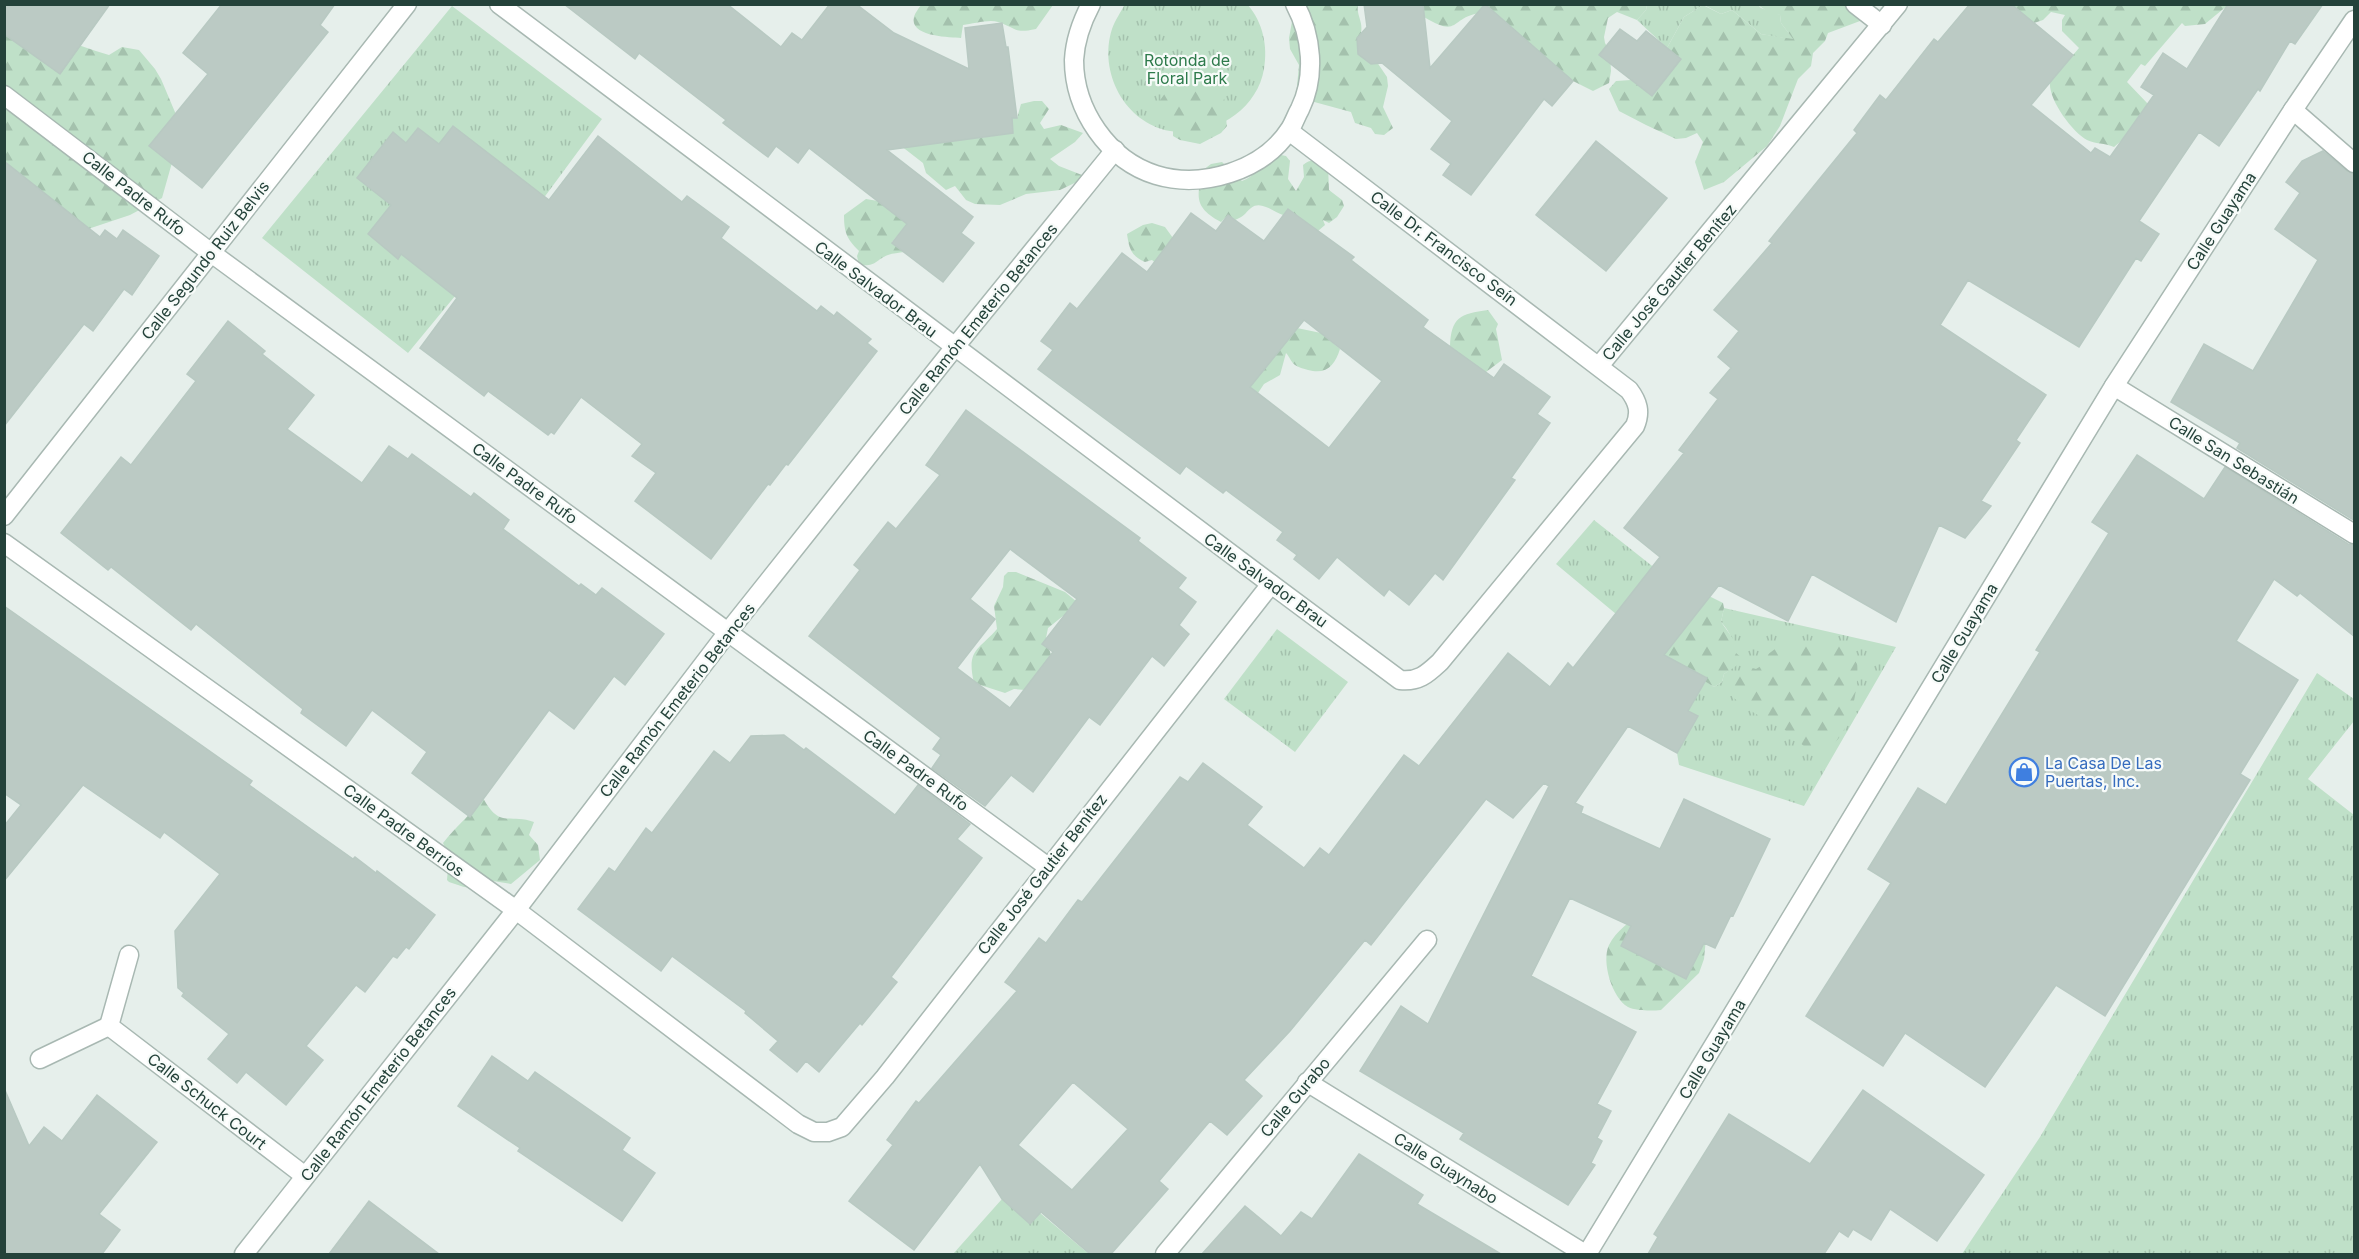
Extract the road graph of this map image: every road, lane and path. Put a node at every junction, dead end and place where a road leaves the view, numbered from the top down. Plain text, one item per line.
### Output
1 (407, 4) edge
2 (499, 4) edge
3 (1092, 4) edge
4 (1295, 4) edge
5 (1855, 4) edge
6 (1898, 4) edge
7 (2355, 21) edge
8 (1882, 25) junction
9 (4, 95) edge
10 (2293, 110) junction
11 (1289, 131) junction
12 (1115, 150) junction
13 (2355, 163) edge
14 (210, 252) junction
15 (954, 348) junction
16 (1599, 366) junction
17 (2114, 386) junction
18 (4, 516) edge
19 (2355, 534) edge
20 (4, 543) edge
21 (1271, 584) junction
22 (728, 632) junction
23 (1400, 680) joint
24 (1048, 867) junction
25 (516, 910) junction
26 (1427, 940) dead end
27 (129, 955) dead end
28 (109, 1026) junction
29 (40, 1059) dead end
30 (1308, 1082) junction
31 (798, 1124) joint
32 (305, 1176) junction
33 (244, 1254) edge
34 (1165, 1254) edge
35 (1586, 1254) edge

1 - 14 street, Calle Segundo Ruiz Belvis
2 - 15 street, Calle Salvador Brau
3 - 12 street
4 - 11 street
5 - 8 street
6 - 8 street, Calle José Gautier Benítez
7 - 10 street, Calle Guayama
8 - 16 street, Calle José Gautier Benítez
9 - 14 street, Calle Padre Rufo
10 - 13 street
10 - 17 street, Calle Guayama
11 - 12 street
11 - 16 street, Calle Dr. Francisco Seín
12 - 15 street, Calle Ramón Emeterio Betances
14 - 18 street, Calle Segundo Ruiz Belvis
14 - 22 street, Calle Padre Rufo
15 - 21 street, Calle Salvador Brau
15 - 22 street, Calle Ramón Emeterio Betances
16 - 23 street, Calle José Gautier Benítez
17 - 19 street, Calle San Sebastián
17 - 35 street, Calle Guayama
20 - 25 street, Calle Padre Berríos
21 - 23 street, Calle Salvador Brau
21 - 24 street, Calle José Gautier Benítez
22 - 24 street, Calle Padre Rufo
22 - 25 street, Calle Ramón Emeterio Betances
24 - 31 street, Calle José Gautier Benítez
25 - 31 street, Calle Padre Berríos
25 - 32 street, Calle Ramón Emeterio Betances
26 - 30 street, Calle Gurabo
27 - 28 street
28 - 29 street
28 - 32 street, Calle Schuck Court
30 - 34 street, Calle Gurabo
30 - 35 street, Calle Guaynabo
32 - 33 street, Calle Ramón Emeterio Betances

